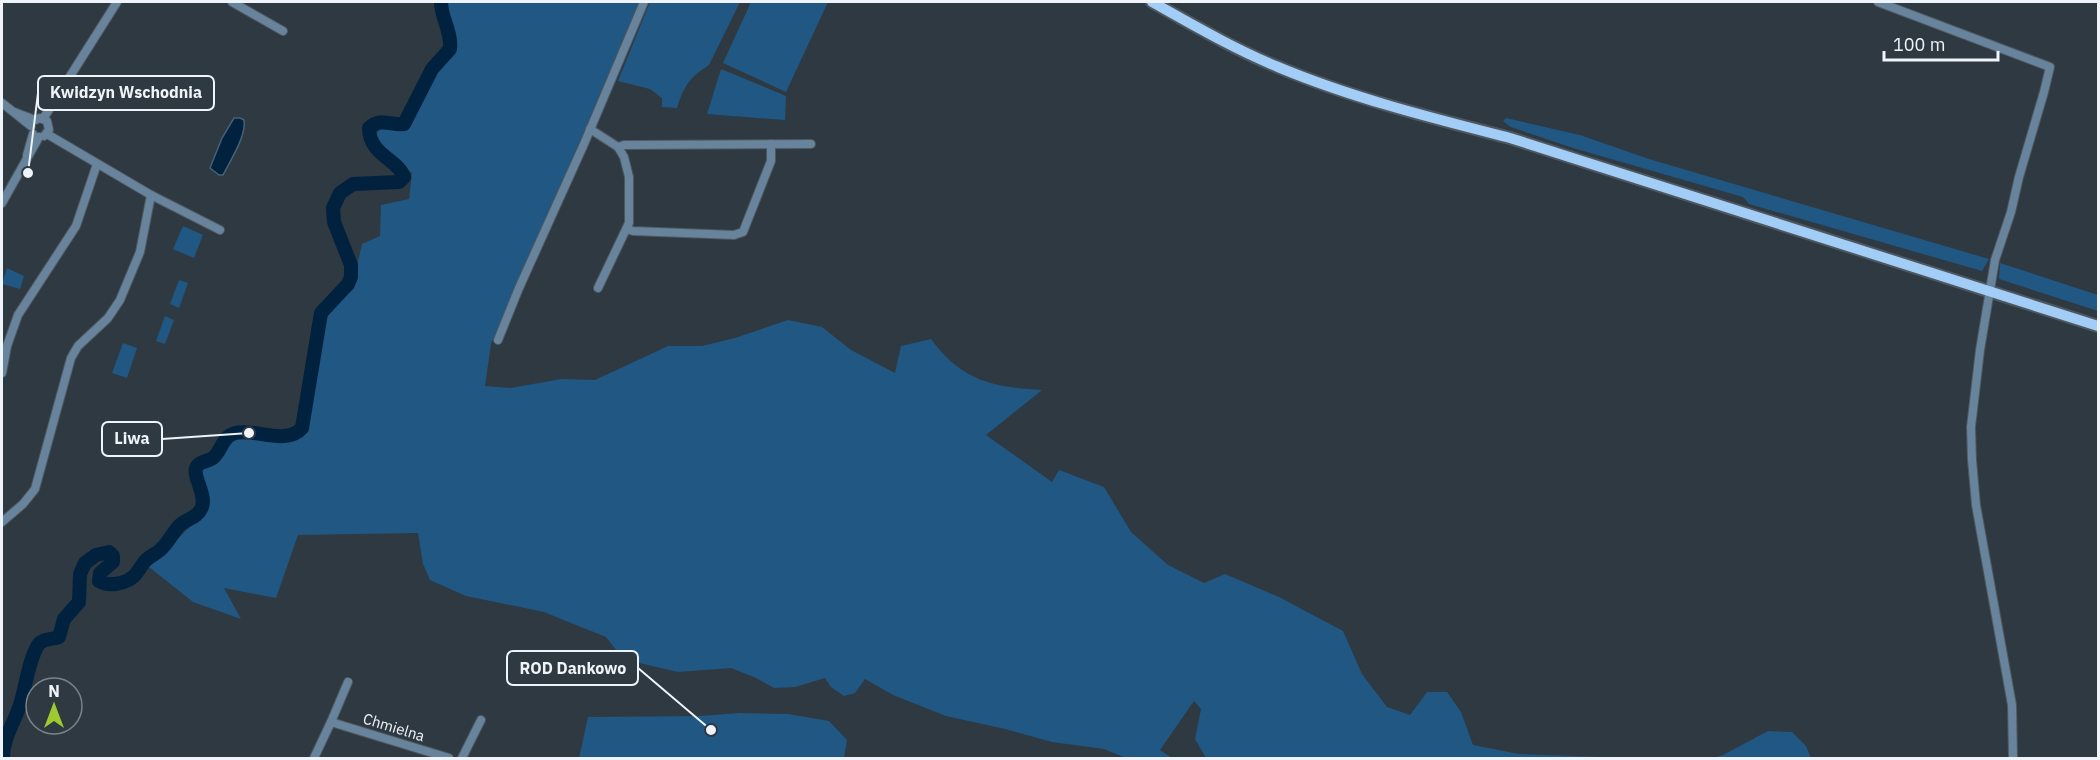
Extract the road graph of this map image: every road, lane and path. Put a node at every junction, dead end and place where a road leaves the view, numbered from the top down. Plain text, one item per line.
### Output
1 (117, 2) edge
2 (232, 2) edge
3 (644, 2) edge
4 (1152, 2) edge
5 (1878, 2) edge
6 (283, 31) dead end
7 (2, 103) edge
8 (38, 128) junction
9 (590, 129) junction
10 (771, 144) junction
11 (811, 144) dead end
12 (618, 147) junction
13 (97, 164) junction
14 (151, 195) junction
15 (2, 203) edge
16 (627, 229) junction
17 (220, 230) dead end
18 (598, 288) dead end
19 (1990, 292) junction
20 (2098, 326) edge
21 (498, 340) dead end
22 (2, 373) edge
23 (2, 522) edge
24 (348, 682) dead end
25 (481, 720) dead end
26 (331, 722) junction
27 (314, 759) edge
28 (449, 759) edge
29 (462, 759) edge
30 (2013, 759) edge

1 - 8 street
2 - 6 street
3 - 9 street
4 - 19 main road
5 - 19 street
7 - 8 street
8 - 13 street
8 - 15 street
9 - 12 street
9 - 21 street
10 - 11 street
10 - 12 street
10 - 16 street
12 - 16 street
13 - 14 street
13 - 22 street
14 - 17 street
14 - 23 street
16 - 18 street
19 - 20 main road
19 - 30 street
24 - 26 street
25 - 29 street
26 - 27 street
26 - 28 street, Chmielna

